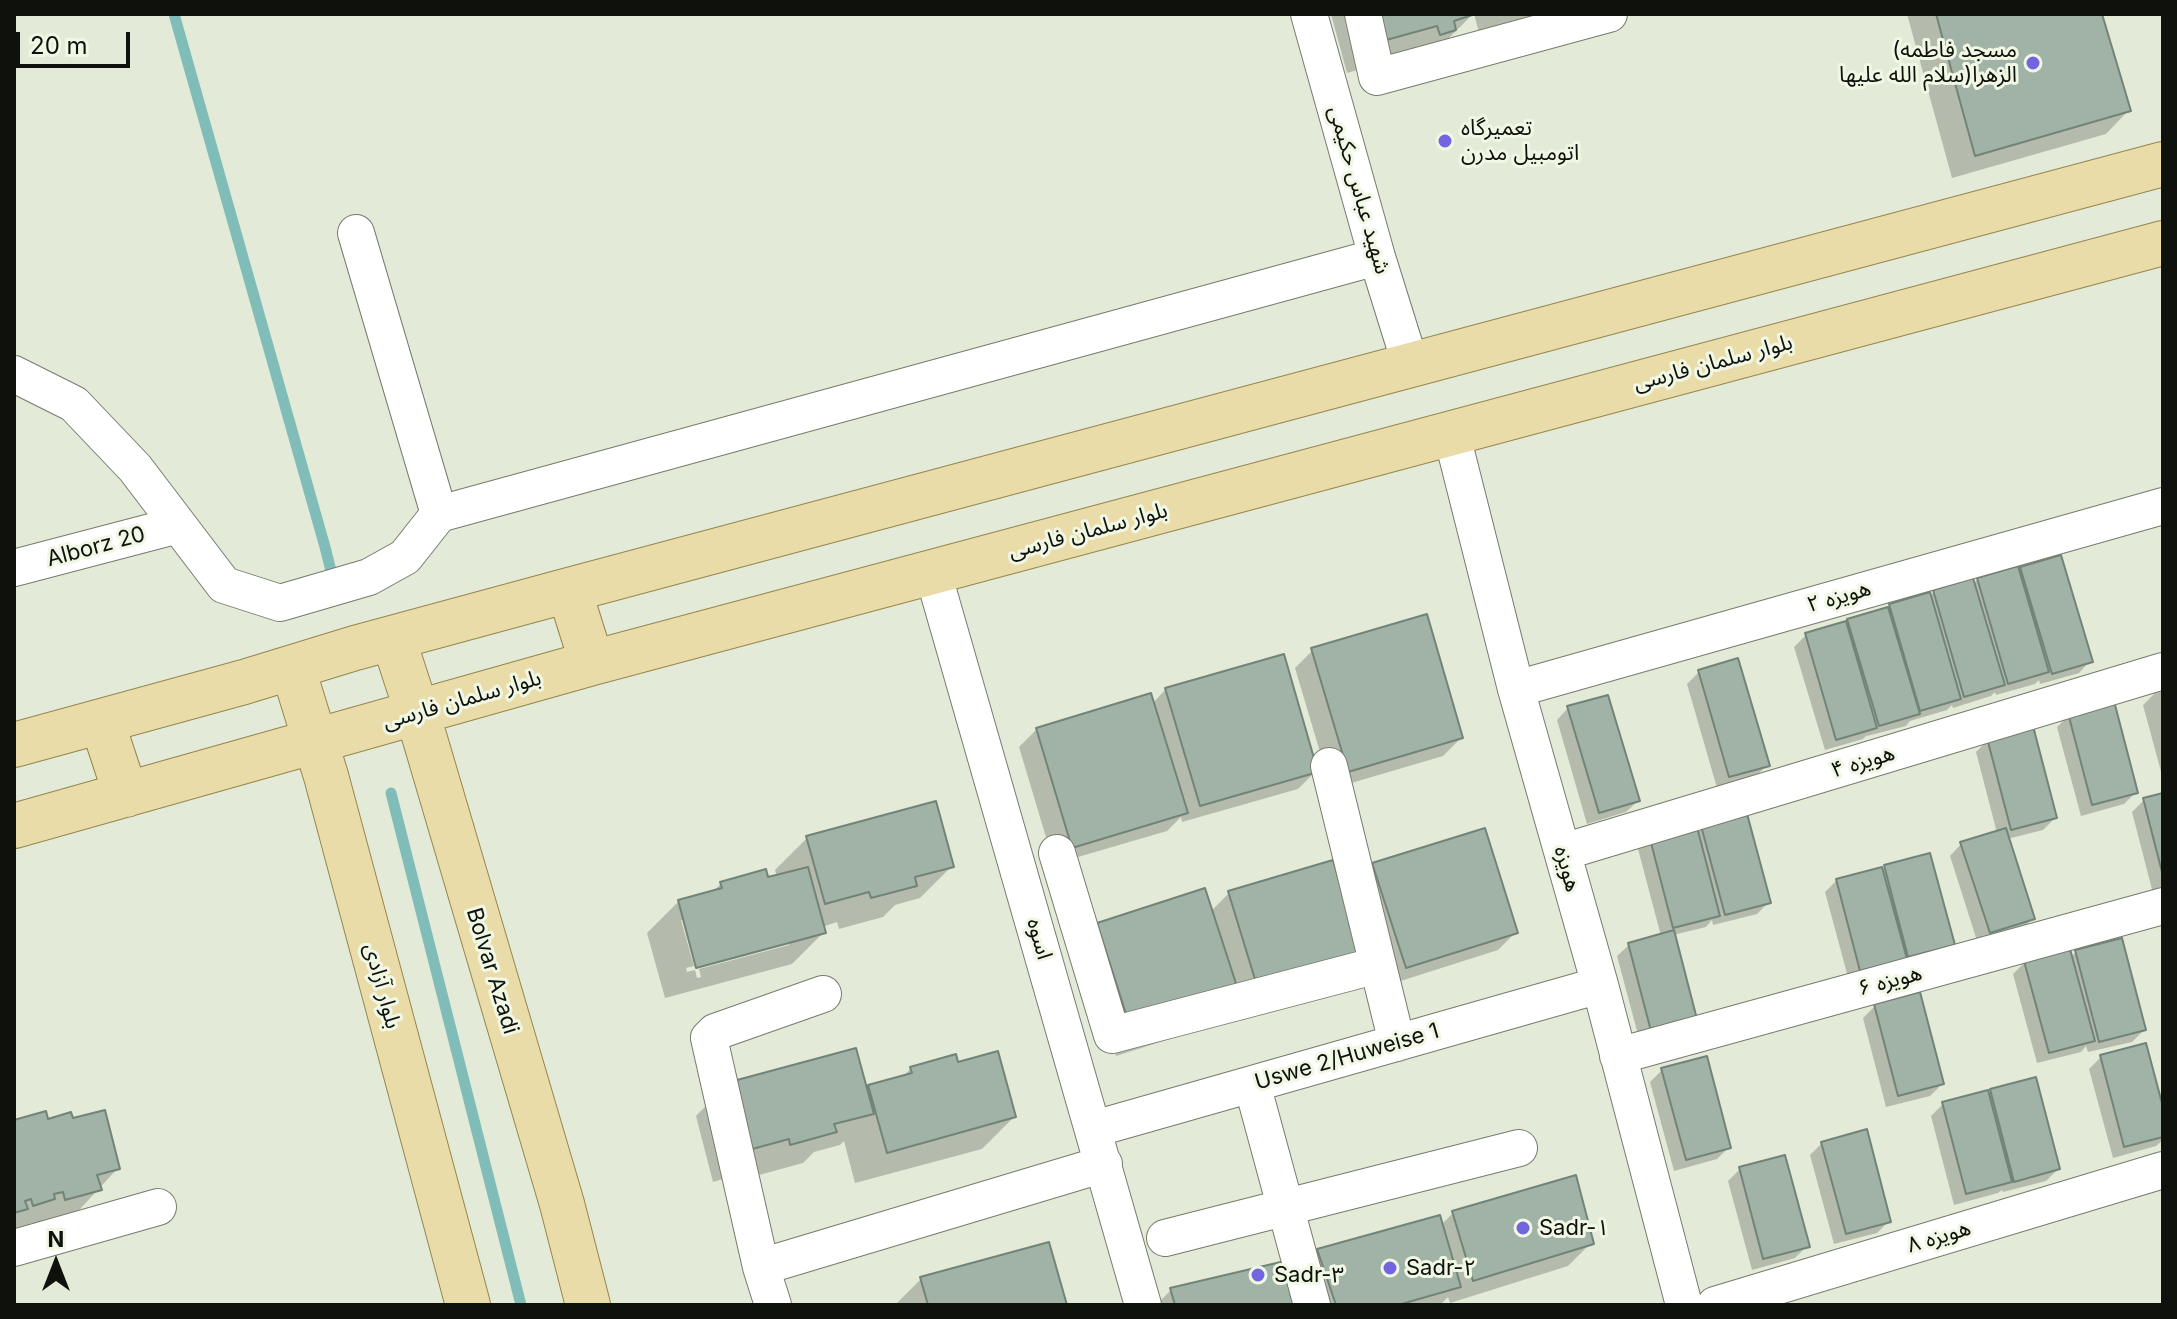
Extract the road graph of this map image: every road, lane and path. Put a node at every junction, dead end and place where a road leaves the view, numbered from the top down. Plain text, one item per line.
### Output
1 (1309, 14) edge
2 (1363, 14) edge
3 (1609, 14) edge
4 (2163, 164) edge
5 (356, 233) dead end
6 (2163, 243) edge
7 (1377, 257) junction
8 (1411, 366) junction
9 (14, 374) edge
10 (1451, 432) junction
11 (2163, 506) edge
12 (439, 514) junction
13 (178, 525) junction
14 (14, 568) edge
15 (933, 573) junction
16 (569, 590) junction
17 (393, 638) junction
18 (592, 663) junction
19 (293, 669) junction
20 (2163, 671) edge
21 (1516, 689) junction
22 (417, 712) junction
23 (102, 722) junction
24 (316, 740) junction
25 (14, 745) edge
26 (1329, 766) dead end
27 (126, 795) junction
28 (14, 826) edge
29 (1563, 852) junction
30 (1057, 853) dead end
31 (2163, 906) edge
32 (1378, 965) junction
33 (1600, 985) junction
34 (823, 994) dead end
35 (1397, 1043) junction
36 (1618, 1056) junction
37 (1252, 1084) junction
38 (1094, 1129) junction
39 (1519, 1148) dead end
40 (1104, 1164) junction
41 (2163, 1170) edge
42 (158, 1207) dead end
43 (1286, 1208) junction
44 (1165, 1238) dead end
45 (14, 1248) edge
46 (761, 1267) junction
47 (468, 1305) edge
48 (588, 1305) edge
49 (773, 1305) edge
50 (1143, 1305) edge
51 (1312, 1305) edge
52 (1684, 1305) edge
53 (1715, 1305) edge

1 - 7 street, شهید عباس حکیمی
2 - 3 street
4 - 8 main road
5 - 12 street
6 - 10 main road, بلوار سلمان فارسی
7 - 8 street, شهید عباس حکیمی
7 - 12 street
8 - 16 main road
9 - 13 street
10 - 15 main road, بلوار سلمان فارسی
10 - 21 street, هویزه
11 - 21 street, هویزه ۲
12 - 13 street
13 - 14 street, Alborz 20
15 - 18 main road, بلوار سلمان فارسی
15 - 38 street, اسوه
16 - 17 main road
16 - 18 main road
17 - 19 main road
17 - 22 main road, Bolvar Azadi
18 - 22 main road, بلوار سلمان فارسی
19 - 23 main road
19 - 24 main road, بلوار آزادی
20 - 29 street, هویزه ۴
21 - 29 street, هویزه
22 - 24 main road, بلوار سلمان فارسی
22 - 48 main road, Bolvar Azadi
23 - 25 main road
23 - 27 main road
24 - 27 main road, بلوار سلمان فارسی
24 - 47 main road, بلوار آزادی
26 - 32 street
27 - 28 main road, بلوار سلمان فارسی
29 - 33 street, هویزه
30 - 32 street
31 - 36 street, هویزه ۶
32 - 35 street
33 - 35 street, Uswe 2/Huweise 1
33 - 36 street, هویزه
34 - 46 street
35 - 37 street, Uswe 2/Huweise 1
36 - 52 street, هویزه
37 - 38 street, Uswe 2/Huweise 1
37 - 43 street
38 - 40 street, اسوه
39 - 43 street
40 - 46 street
40 - 50 street, اسوه
41 - 53 street, هویزه ۸
42 - 45 street
43 - 44 street
43 - 51 street
46 - 49 street

